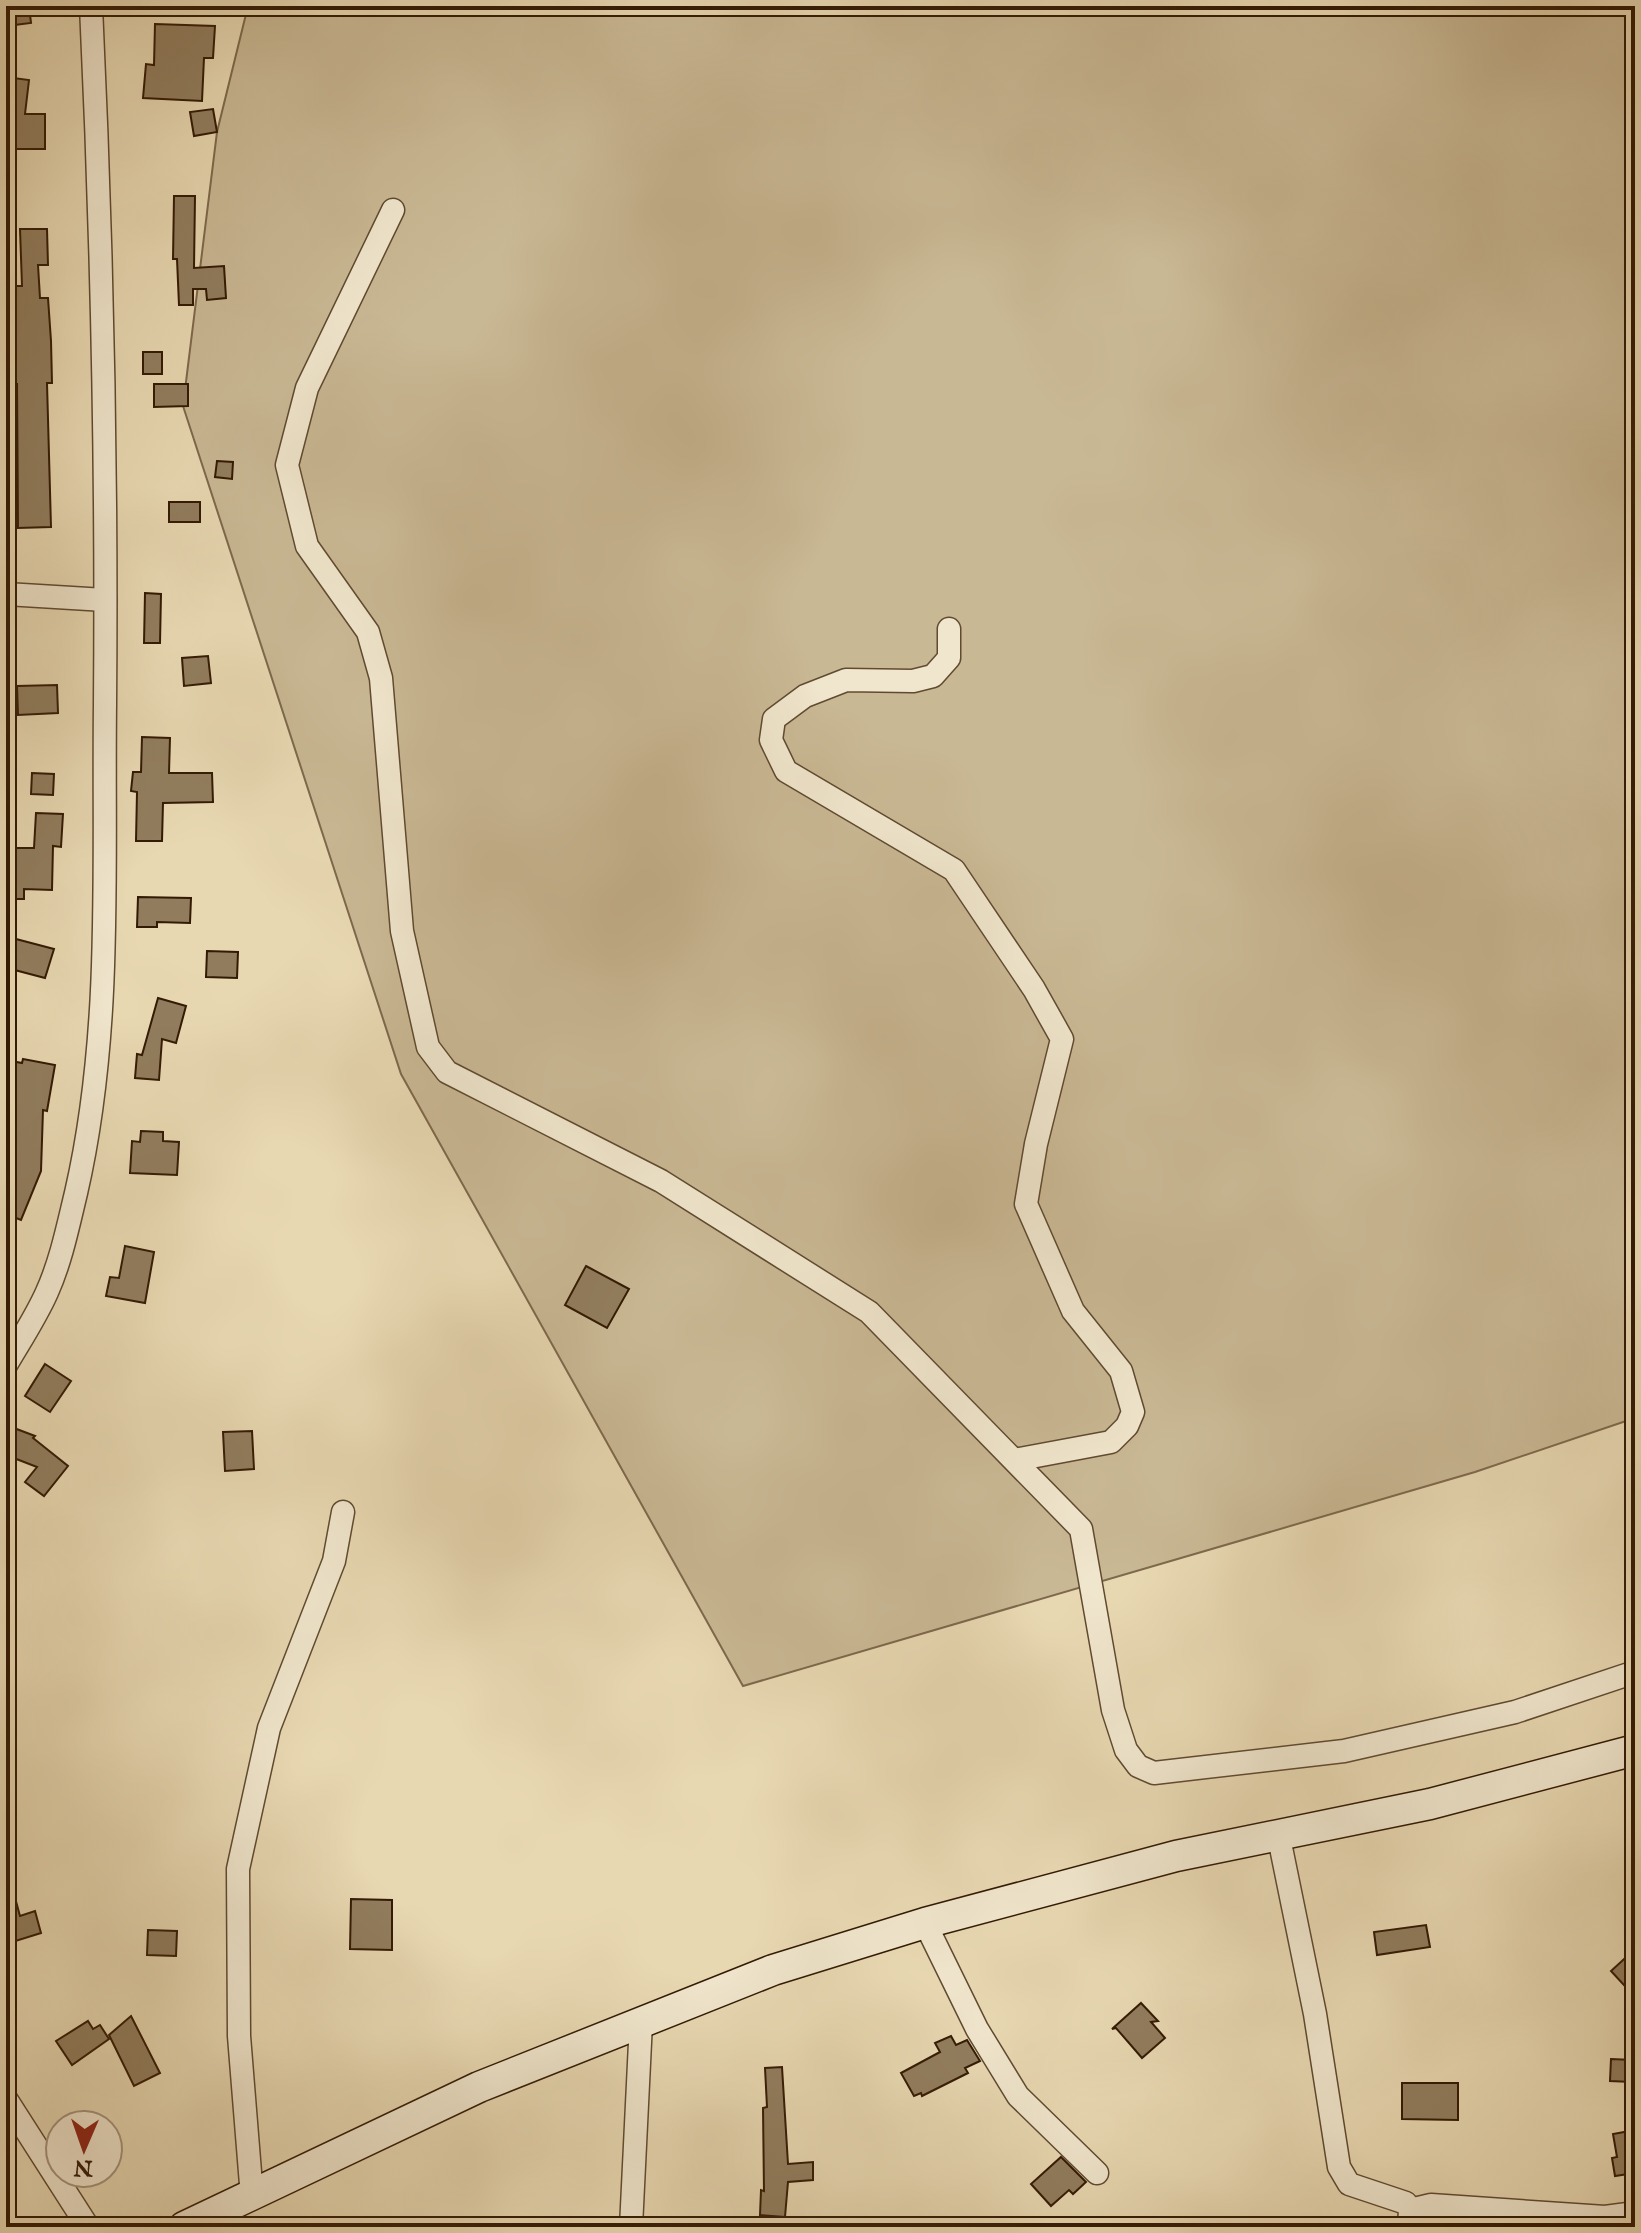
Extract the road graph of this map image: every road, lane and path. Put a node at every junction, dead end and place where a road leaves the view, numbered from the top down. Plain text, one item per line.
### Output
1 (91, 6) edge
2 (393, 210) dead end
3 (6, 594) edge
4 (105, 600) junction
5 (949, 629) dead end
6 (8, 1356) edge
7 (1015, 1460) junction
8 (343, 1512) dead end
9 (1635, 1672) edge
10 (1635, 1750) edge
11 (1278, 1833) junction
12 (925, 1923) junction
13 (641, 2022) junction
14 (6, 2099) edge
15 (1097, 2173) dead end
16 (252, 2197) junction
17 (1635, 2213) edge
18 (1409, 2219) edge
19 (88, 2227) edge
20 (184, 2227) edge
21 (631, 2227) edge

1 - 4 street
2 - 7 street
3 - 4 street
4 - 6 street
5 - 7 street
7 - 9 street
8 - 16 street
10 - 11 main road
11 - 12 main road
11 - 18 street
12 - 13 main road
12 - 15 street
13 - 16 main road
13 - 21 street
14 - 19 street
16 - 20 main road
17 - 18 street

